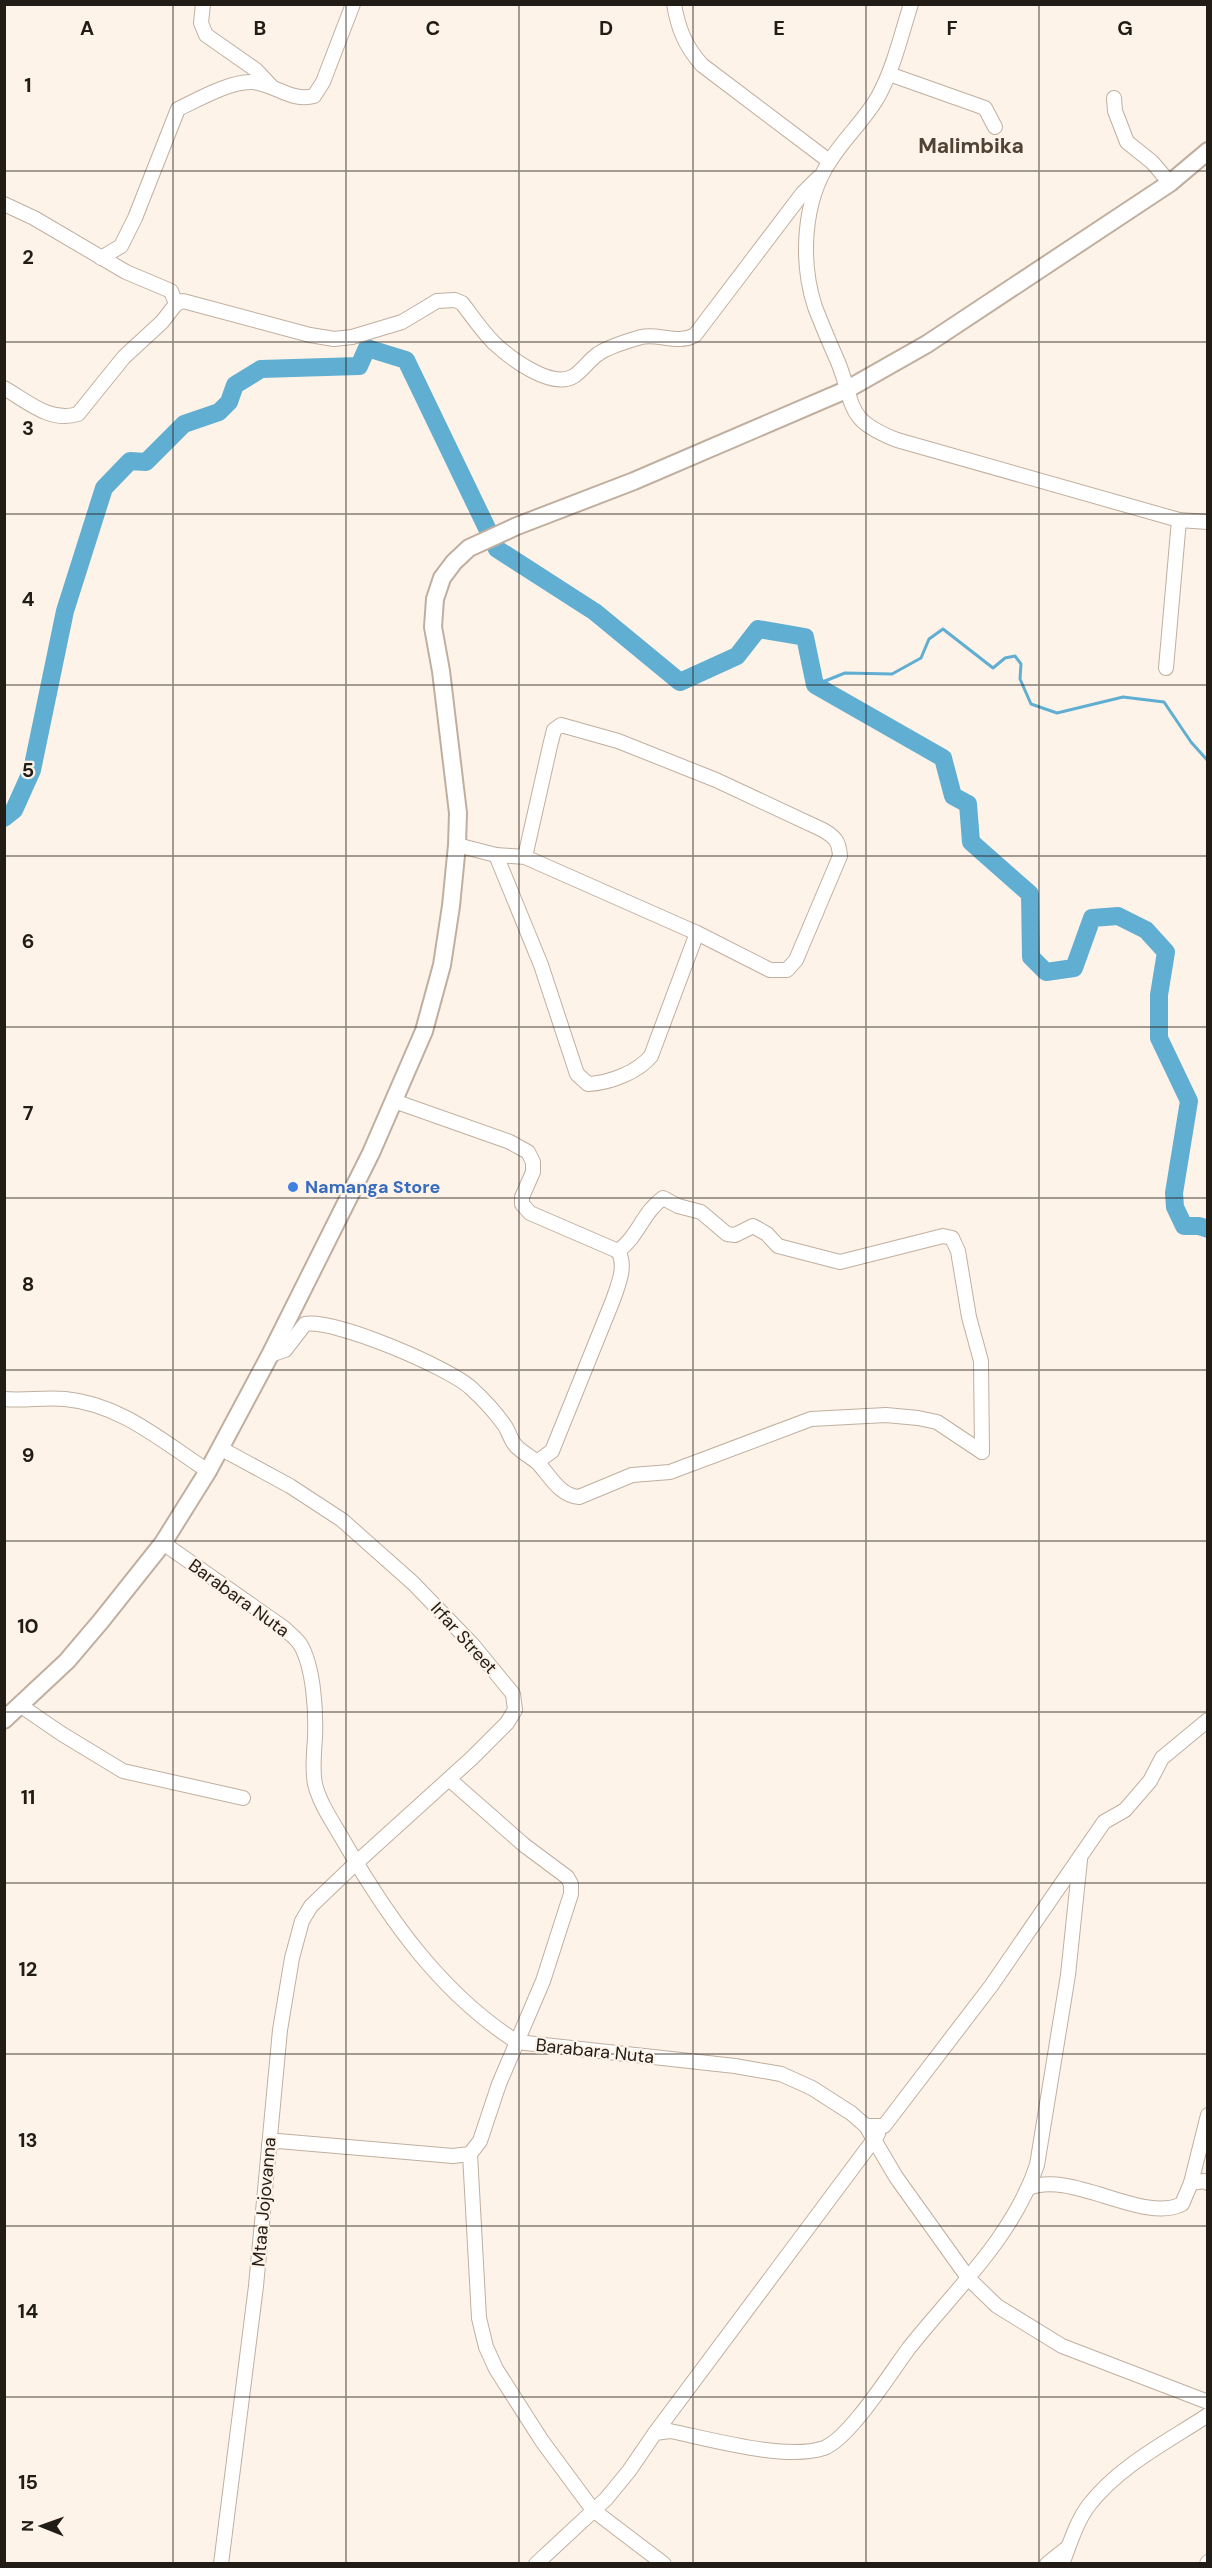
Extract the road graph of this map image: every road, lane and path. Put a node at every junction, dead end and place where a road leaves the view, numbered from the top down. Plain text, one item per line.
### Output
1 (202, 4) edge
2 (353, 4) edge
3 (674, 4) edge
4 (911, 4) edge
5 (889, 74) junction
6 (271, 86) junction
7 (1114, 98) dead end
8 (995, 126) dead end
9 (1208, 151) edge
10 (829, 161) junction
11 (822, 175) junction
12 (1170, 183) junction
13 (4, 204) edge
14 (101, 258) junction
15 (176, 304) junction
16 (4, 388) edge
17 (846, 390) junction
18 (1179, 520) junction
19 (1208, 522) edge
20 (1166, 668) dead end
21 (457, 846) junction
22 (496, 855) junction
23 (525, 857) junction
24 (697, 933) junction
25 (394, 1101) junction
26 (618, 1251) junction
27 (270, 1355) junction
28 (4, 1399) edge
29 (220, 1448) junction
30 (537, 1462) junction
31 (208, 1471) junction
32 (163, 1543) junction
33 (21, 1706) junction
34 (4, 1720) edge
35 (1208, 1720) edge
36 (448, 1779) junction
37 (243, 1798) dead end
38 (1080, 1860) junction
39 (356, 1863) junction
40 (517, 2042) junction
41 (1208, 2115) edge
42 (866, 2126) junction
43 (884, 2126) junction
44 (873, 2140) junction
45 (269, 2145) junction
46 (470, 2154) junction
47 (1199, 2179) edge
48 (1029, 2188) junction
49 (969, 2279) junction
50 (1208, 2402) edge
51 (1208, 2415) edge
52 (655, 2433) junction
53 (593, 2510) junction
54 (1069, 2547) junction
55 (221, 2564) edge
56 (536, 2564) edge
57 (664, 2564) edge
58 (1047, 2564) edge
59 (1062, 2564) edge

1 - 6 street
2 - 6 street
3 - 10 street
4 - 5 street
5 - 8 street
5 - 10 street
6 - 14 street
7 - 12 street
9 - 12 main road
10 - 11 street
11 - 15 street
11 - 17 street
12 - 17 main road
13 - 14 street
14 - 15 street
15 - 16 street
17 - 18 street
17 - 21 main road
18 - 19 street
18 - 20 street
21 - 22 street
21 - 25 main road
22 - 23 street
22 - 24 street
23 - 24 street
23 - 24 street
25 - 26 street
25 - 27 main road
26 - 30 street
26 - 30 street
27 - 29 main road
27 - 30 street
28 - 31 street
29 - 31 main road
29 - 36 street, Irfar Street
31 - 32 main road
32 - 33 main road
32 - 39 street, Barabara Nuta
33 - 34 main road
33 - 37 street
35 - 38 street
36 - 39 street, Irfar Street
36 - 40 street
38 - 43 street
38 - 48 street
39 - 40 street, Barabara Nuta
39 - 45 street, Mtaa Jojovanna
40 - 42 street, Barabara Nuta
40 - 46 street
41 - 47 street
42 - 43 street
42 - 44 street, Barabara Nuta
43 - 44 street
44 - 49 street, Barabara Nuta
44 - 52 street
45 - 46 street
45 - 55 street, Mtaa Jojovanna
46 - 53 street
47 - 48 street
48 - 49 street
49 - 50 street, Barabara Nuta
49 - 52 street
51 - 54 street
52 - 53 street
53 - 56 street
53 - 57 street
54 - 58 street
54 - 59 street

